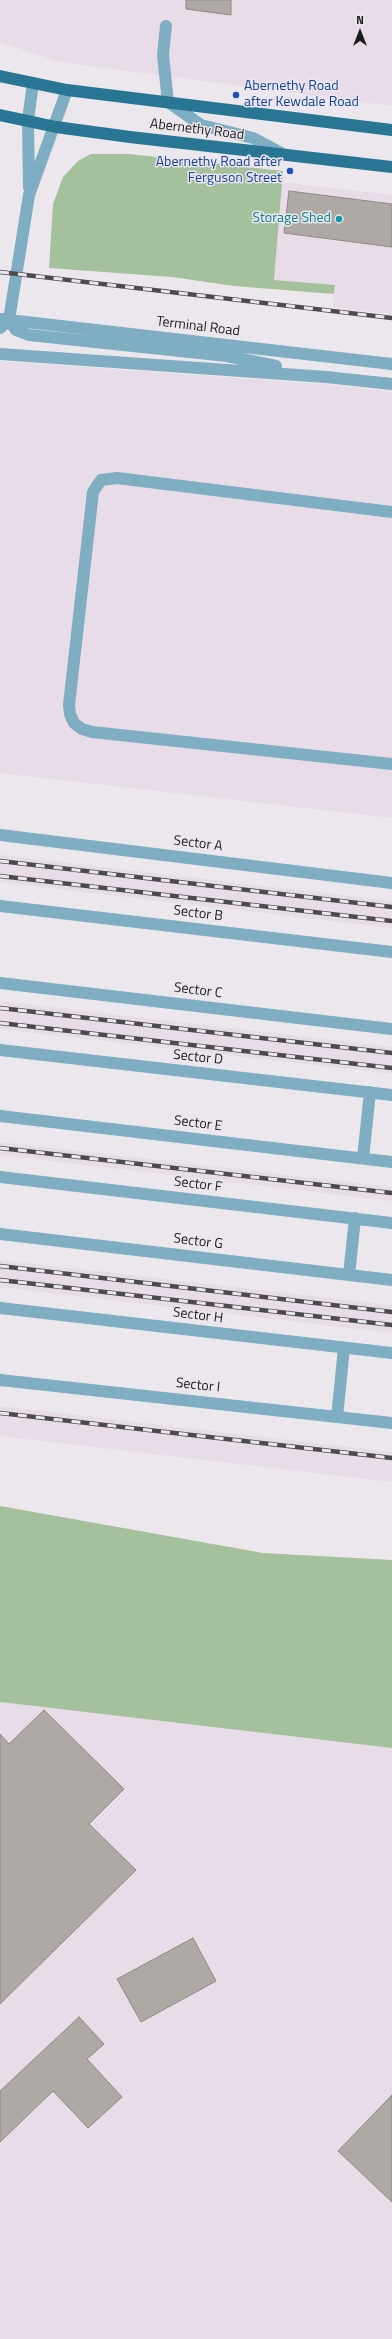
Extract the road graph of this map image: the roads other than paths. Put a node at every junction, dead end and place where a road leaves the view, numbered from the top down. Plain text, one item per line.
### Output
1 (166, 26) dead end
2 (0, 76) edge
3 (33, 83) junction
4 (67, 90) junction
5 (168, 102) junction
6 (0, 115) edge
7 (28, 120) junction
8 (55, 125) junction
9 (392, 130) edge
10 (284, 155) junction
11 (392, 167) edge
12 (29, 195) junction
13 (5, 320) edge
14 (0, 328) edge
15 (0, 354) edge
16 (392, 364) edge
17 (326, 377) junction
18 (392, 384) edge
19 (392, 512) edge
20 (392, 764) edge
21 (0, 835) edge
22 (392, 883) edge
23 (0, 906) edge
24 (392, 952) edge
25 (0, 983) edge
26 (392, 1029) edge
27 (0, 1050) edge
28 (370, 1092) junction
29 (392, 1095) edge
30 (0, 1116) edge
31 (363, 1158) junction
32 (392, 1162) edge
33 (0, 1177) edge
34 (355, 1218) junction
35 (392, 1223) edge
36 (0, 1234) edge
37 (349, 1275) junction
38 (392, 1280) edge
39 (0, 1308) edge
40 (344, 1348) junction
41 (392, 1354) edge
42 (0, 1380) edge
43 (337, 1417) junction
44 (392, 1423) edge

1 - 5 street
2 - 3 main road, Abernethy Road
3 - 4 main road, Abernethy Road
3 - 7 street
4 - 5 main road, Abernethy Road
4 - 8 street
5 - 9 main road, Abernethy Road
5 - 10 street
6 - 7 main road, Abernethy Road
7 - 8 main road, Abernethy Road
7 - 12 street
8 - 10 main road, Abernethy Road
8 - 12 street
10 - 11 main road, Abernethy Road
12 - 13 street
13 - 14 street
13 - 16 street, Terminal Road
13 - 17 street
15 - 17 street
17 - 18 street
19 - 20 street
21 - 22 street, Sector A
23 - 24 street, Sector B
25 - 26 street, Sector C
27 - 28 street, Sector D
28 - 29 street, Sector D
28 - 31 street
30 - 31 street, Sector E
31 - 32 street, Sector E
33 - 34 street, Sector F
34 - 35 street, Sector F
34 - 37 street
36 - 37 street, Sector G
37 - 38 street, Sector G
39 - 40 street, Sector H
40 - 41 street, Sector H
40 - 43 street
42 - 43 street, Sector I
43 - 44 street, Sector I

